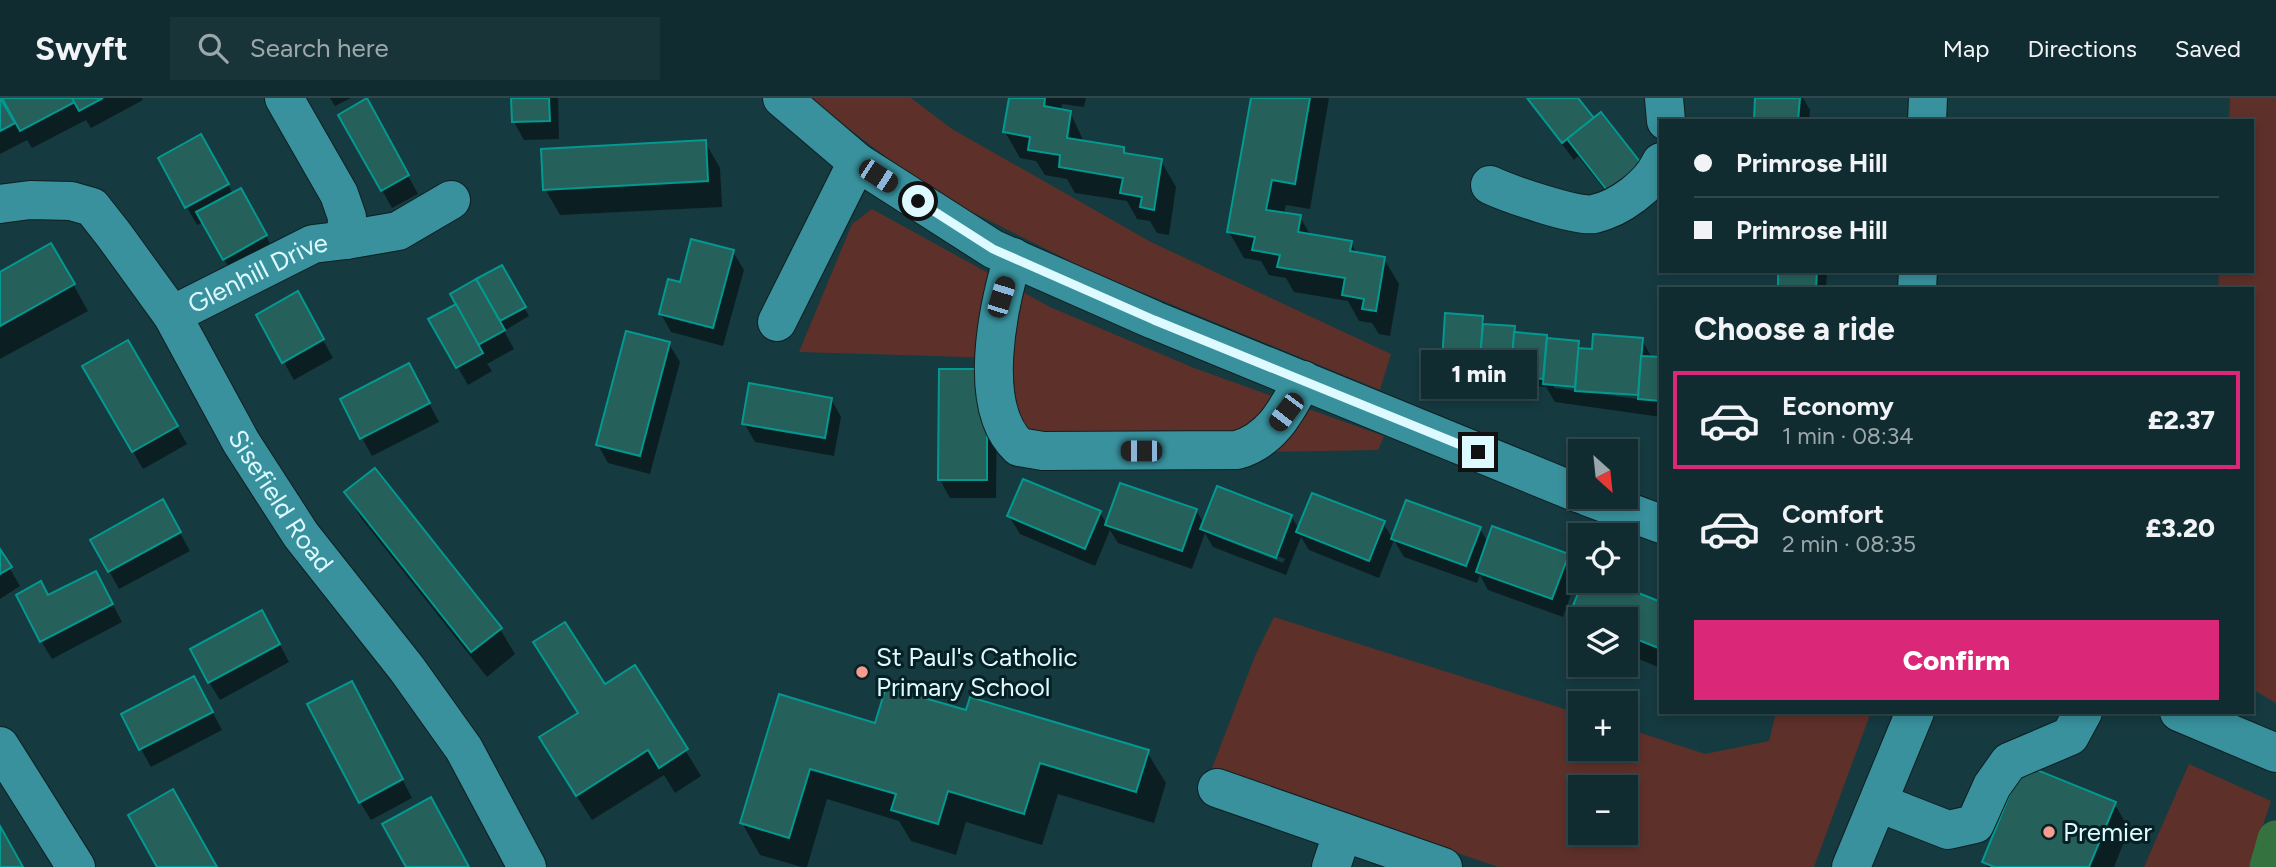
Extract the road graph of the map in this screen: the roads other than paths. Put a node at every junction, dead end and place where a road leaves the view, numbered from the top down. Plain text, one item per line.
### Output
1 (284, 98) edge
2 (782, 98) edge
3 (1664, 98) edge
4 (1928, 98) edge
5 (1666, 119) edge
6 (1927, 119) edge
7 (856, 162) junction
8 (1659, 166) edge
9 (1490, 185) dead end
10 (451, 200) dead end
11 (0, 204) edge
12 (346, 240) junction
13 (1013, 257) junction
14 (172, 315) junction
15 (777, 322) dead end
16 (1303, 380) junction
17 (1568, 489) edge
18 (1620, 509) edge
19 (1659, 523) edge
20 (1914, 714) edge
21 (2083, 714) edge
22 (2184, 714) edge
23 (0, 746) edge
24 (2272, 751) edge
25 (1217, 788) dead end
26 (1879, 803) junction
27 (1337, 850) edge
28 (76, 867) edge
29 (527, 867) edge
30 (1443, 867) edge
31 (1851, 867) edge

1 - 12 street, Glenhill Drive
2 - 7 street
3 - 5 street
4 - 6 street
7 - 13 street
7 - 15 street
8 - 9 street
10 - 12 street, Glenhill Drive
11 - 14 street, Sisefield Road
12 - 14 street, Glenhill Drive
13 - 16 street
13 - 16 street
14 - 29 street, Sisefield Road
16 - 17 street
18 - 19 street
20 - 26 street
21 - 26 street
22 - 24 street
23 - 28 street
25 - 27 street
26 - 31 street
27 - 30 street

